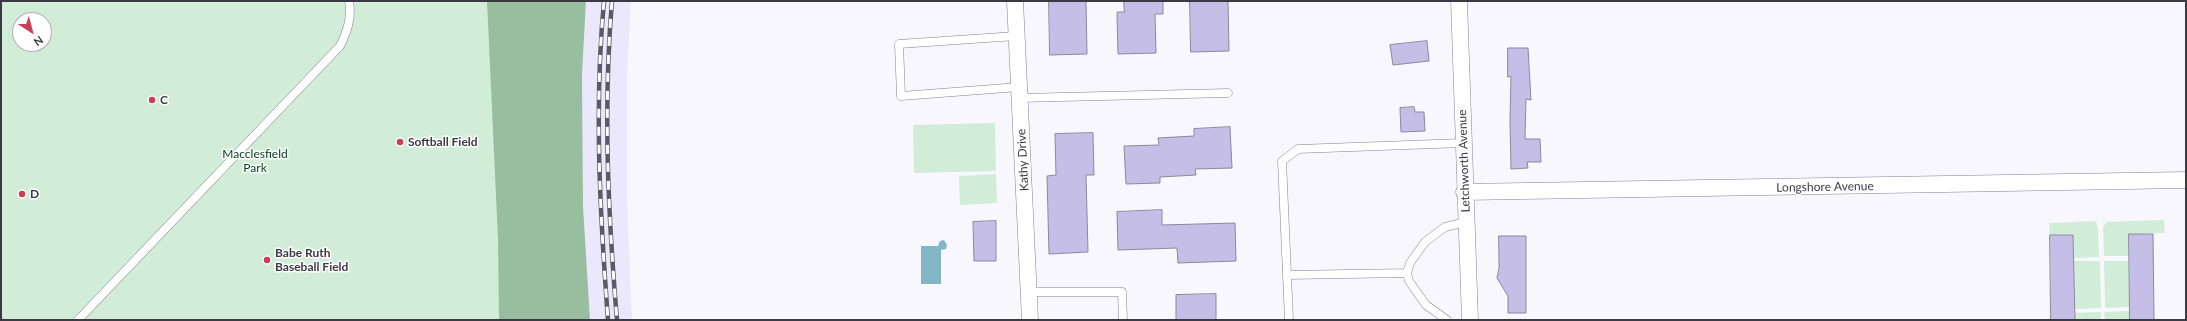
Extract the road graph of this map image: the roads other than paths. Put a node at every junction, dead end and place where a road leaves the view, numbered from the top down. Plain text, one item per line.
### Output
1 (348, 1) edge
2 (1015, 1) edge
3 (1459, 1) edge
4 (1016, 36) junction
5 (1019, 92) junction
6 (1228, 93) dead end
7 (1463, 143) junction
8 (2186, 180) edge
9 (1464, 192) junction
10 (1466, 222) junction
11 (1407, 273) junction
12 (1287, 275) junction
13 (1029, 292) junction
14 (78, 320) edge
15 (1030, 320) edge
16 (1123, 320) edge
17 (1289, 320) edge
18 (1447, 320) edge
19 (1470, 320) edge

1 - 14 lane
2 - 4 street, Kathy Drive
3 - 7 street, Letchworth Avenue
4 - 5 street, Kathy Drive
4 - 5 lane
5 - 6 lane
5 - 13 street, Kathy Drive
7 - 9 street, Letchworth Avenue
7 - 12 lane
8 - 9 street, Longshore Avenue
9 - 10 street, Letchworth Avenue
10 - 11 lane
10 - 19 street, Letchworth Avenue
11 - 12 lane
11 - 18 lane
12 - 17 lane
13 - 15 street, Kathy Drive
13 - 16 lane

